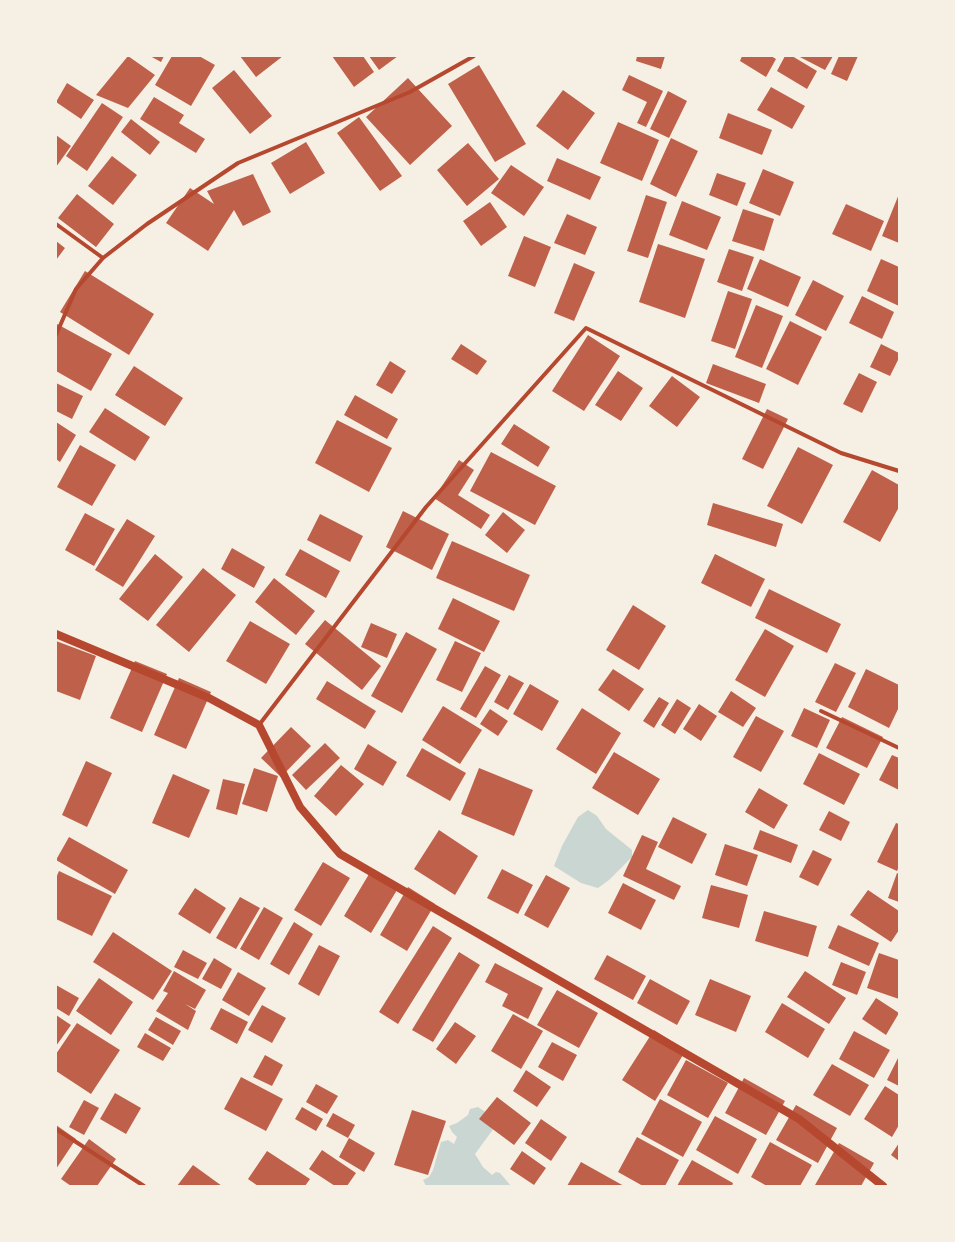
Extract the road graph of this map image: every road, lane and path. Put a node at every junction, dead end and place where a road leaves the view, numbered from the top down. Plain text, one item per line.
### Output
1 (474, 56) edge
2 (56, 224) edge
3 (103, 258) junction
4 (56, 335) edge
5 (899, 471) edge
6 (56, 634) edge
7 (821, 711) dead end
8 (259, 725) junction
9 (899, 748) edge
10 (56, 1129) edge
11 (144, 1186) edge
12 (883, 1186) edge

1 - 3 street
2 - 3 street
3 - 4 street
5 - 8 street
6 - 8 main road
7 - 9 street
8 - 12 main road
10 - 11 street

